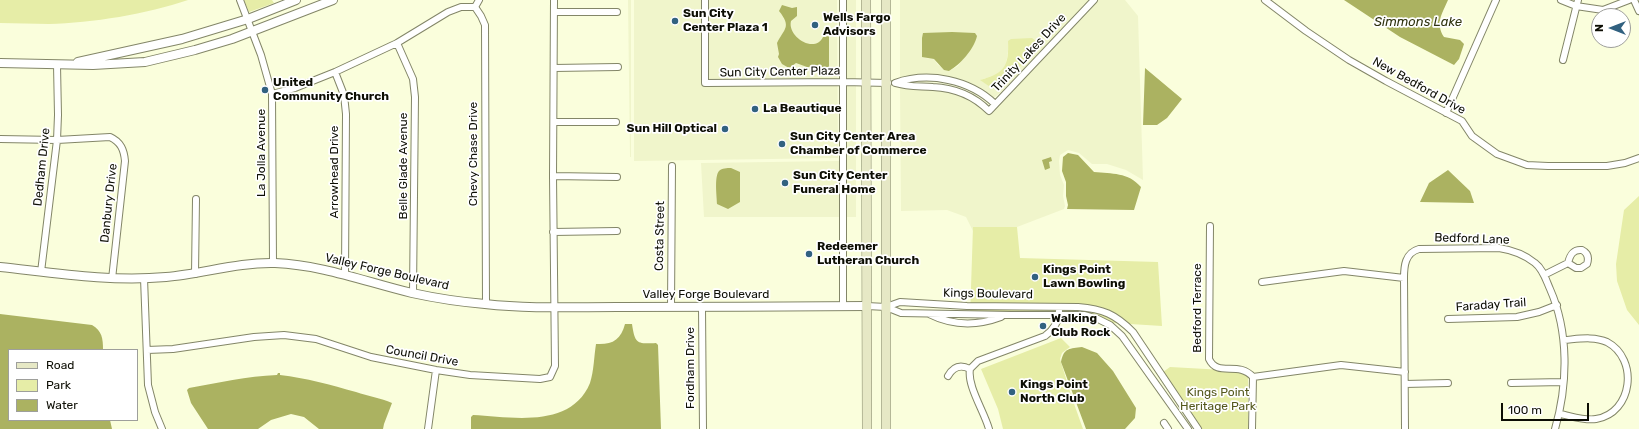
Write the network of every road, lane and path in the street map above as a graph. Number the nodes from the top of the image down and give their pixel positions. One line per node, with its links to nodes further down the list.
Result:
1 (240, 0): 22 (street, La Jolla Avenue)
2 (296, 0): 22 (street)
3 (333, 0): 16 (street)
4 (479, 0): 18 (street)
5 (554, 0): 20 (street, Council Drive)
6 (704, 0): 35 (street, Sun City Center Plaza)
7 (843, 0): 35 (street)
8 (866, 0): 36 (main road)
9 (1094, 0): 40 (street, Trinity Lakes Drive)
10 (1265, 0): 41 (street, New Bedford Drive)
11 (1496, 0): 41 (street)
12 (1561, 0): 17 (street)
13 (1630, 0): 17 (street)
14 (1634, 0): 19 (street)
15 (886, 2): 37 (main road)
16 (320, 3): 23 (street)
17 (1577, 3): 29 (street)
18 (475, 7): 25 (street); 66 (street, Chevy Chase Drive)
19 (1639, 11)
20 (554, 12): 21 (street); 33 (street, Council Drive)
21 (617, 12)
22 (248, 19): 23 (street, La Jolla Avenue); 24 (street)
23 (253, 32): 27 (street); 39 (street, La Jolla Avenue)
24 (182, 40): 26 (street); 27 (street)
25 (397, 43): 34 (street); 65 (street, Belle Glade Avenue)
26 (155, 46): 28 (street); 31 (street)
27 (185, 53): 28 (street)
28 (158, 60): 31 (street)
29 (1563, 60)
30 (0, 63): 31 (street)
31 (60, 65): 45 (street, Dedham Drive)
32 (618, 67): 33 (street)
33 (554, 68): 42 (street, Council Drive)
34 (335, 72): 39 (street); 59 (street, Arrowhead Drive)
35 (843, 82): 36 (street, Sun City Center Plaza); 69 (street)
36 (867, 83): 37 (street, Trinity Lakes Drive); 70 (main road)
37 (884, 83): 38 (street, Trinity Lakes Drive); 73 (main road)
38 (895, 84): 40 (street, Trinity Lakes Drive); 40 (street, Trinity Lakes Drive)
39 (272, 94): 54 (street, La Jolla Avenue)
40 (995, 104)
41 (1446, 113): 46 (street, New Bedford Drive)
42 (554, 122): 43 (street); 48 (street, Council Drive)
43 (616, 122)
44 (0, 139): 45 (street)
45 (57, 140): 57 (street, Dedham Drive); 63 (street, Danbury Drive)
46 (1639, 158)
47 (672, 166): 71 (street, Costa Street)
48 (553, 176): 49 (street); 53 (street, Council Drive)
49 (617, 176)
50 (196, 199): 58 (street)
51 (1210, 226): 85 (street, Bedford Terrace)
52 (616, 231): 53 (street)
53 (553, 232): 68 (street, Council Drive)
54 (273, 263): 58 (street, Valley Forge Boulevard); 59 (street, Valley Forge Boulevard)
55 (1568, 263): 60 (street)
56 (0, 267): 57 (street, Valley Forge Boulevard)
57 (41, 272): 63 (street, Valley Forge Boulevard)
58 (196, 274): 61 (street, Valley Forge Boulevard)
59 (345, 274): 65 (street, Valley Forge Boulevard)
60 (1544, 275): 62 (street, Bedford Lane); 67 (street, Bedford Lane)
61 (144, 278): 63 (street, Valley Forge Boulevard); 80 (street)
62 (1404, 278): 64 (street); 83 (street, Bedford Lane)
63 (112, 279)
64 (1262, 282)
65 (413, 293): 66 (street, Valley Forge Boulevard)
66 (486, 304): 68 (street, Valley Forge Boulevard)
67 (1557, 305): 78 (street, Faraday Trail); 79 (street, Bedford Lane)
68 (554, 306): 71 (street, Valley Forge Boulevard); 82 (street, Council Drive)
69 (843, 306): 70 (street, Valley Forge Boulevard); 72 (street, Valley Forge Boulevard)
70 (867, 306): 73 (street, Kings Boulevard); 95 (main road)
71 (671, 307): 72 (street, Valley Forge Boulevard)
72 (702, 307): 94 (street, Fordham Drive)
73 (886, 307): 74 (street, Kings Boulevard); 75 (street, Kings Boulevard); 96 (main road)
74 (1058, 307): 77 (street); 100 (street, Kings Boulevard)
75 (928, 313): 76 (street, Kings Boulevard); 76 (street, Kings Boulevard)
76 (1005, 315): 77 (street, Kings Boulevard)
77 (1058, 315): 81 (street); 99 (street, Kings Boulevard)
78 (1448, 319)
79 (1564, 340): 86 (street, Bedford Lane); 90 (street)
80 (147, 350): 82 (street, Council Drive); 92 (street)
81 (970, 369): 84 (street); 97 (street)
82 (436, 370): 93 (street)
83 (1405, 372): 85 (street); 89 (street, Bedford Lane)
84 (948, 376)
85 (1253, 377): 101 (street)
86 (1563, 382): 88 (street); 90 (street, Bedford Lane)
87 (1448, 383): 89 (street)
88 (1511, 383)
89 (1405, 384): 102 (street, Bedford Lane)
90 (1560, 414): 103 (street, Bedford Lane)
91 (1164, 423): 98 (street)
92 (162, 429)
93 (428, 429)
94 (703, 429)
95 (867, 429)
96 (886, 429)
97 (989, 429)
98 (1168, 429)
99 (1188, 429)
100 (1198, 429)
101 (1252, 429)
102 (1405, 429)
103 (1555, 429)

